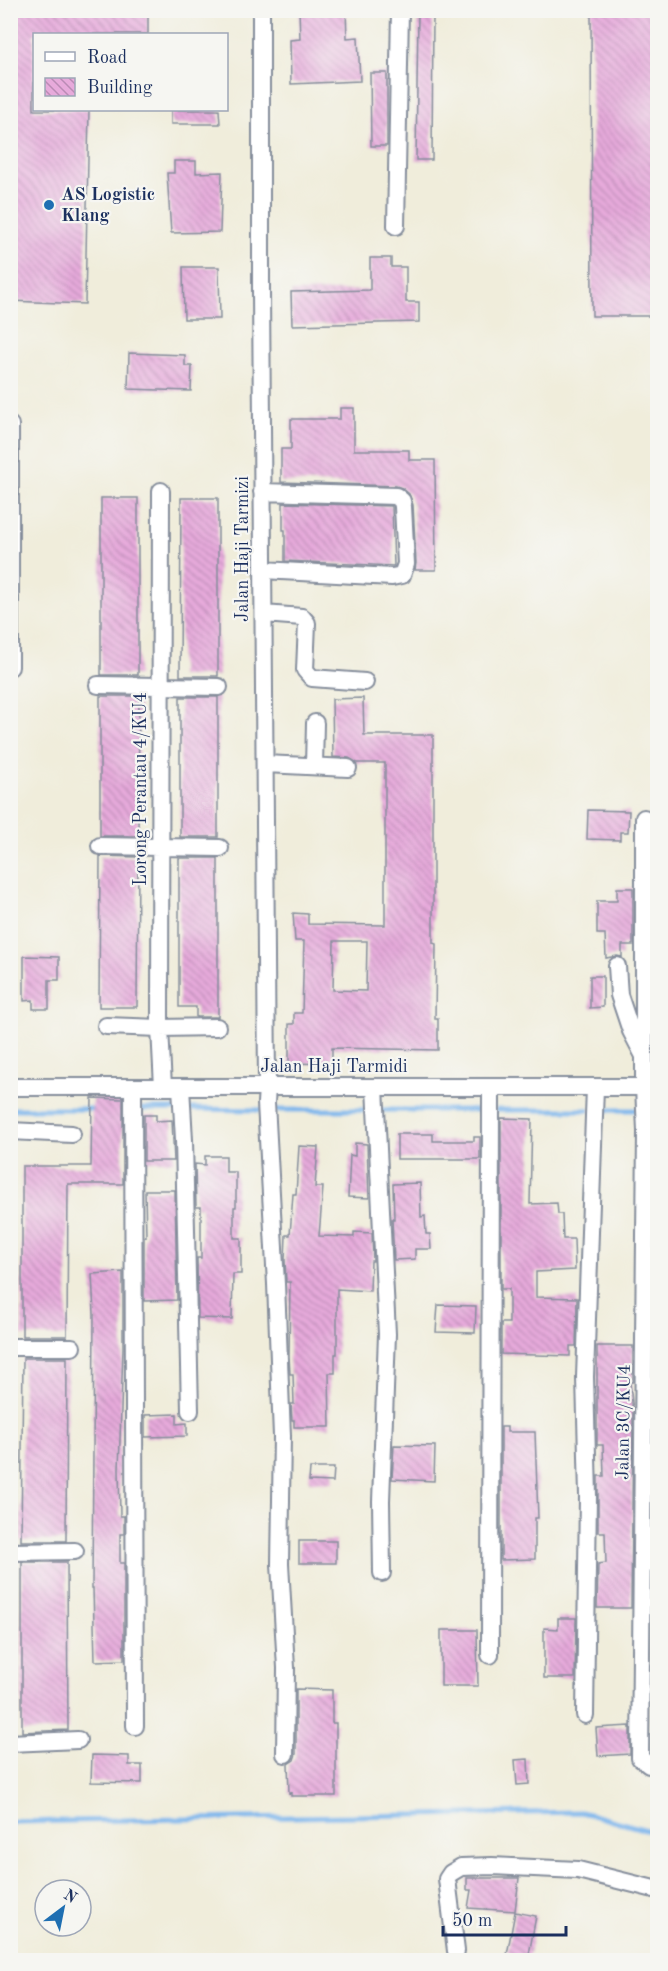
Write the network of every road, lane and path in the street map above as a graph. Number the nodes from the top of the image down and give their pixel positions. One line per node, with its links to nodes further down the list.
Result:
1 (261, 10): 6 (street, Jalan Haji Tarmizi)
2 (400, 10): 3 (street)
3 (396, 226)
4 (10, 425): 9 (street)
5 (162, 491): 12 (street, Lorong Perantau 4/KU4)
6 (262, 492): 7 (street, Jalan Haji Tarmizi); 7 (street)
7 (263, 570): 8 (street, Jalan Haji Tarmizi)
8 (264, 614): 10 (street); 15 (street, Jalan Haji Tarmizi)
9 (10, 667)
10 (365, 682)
11 (98, 685): 12 (street)
12 (161, 685): 13 (street); 20 (street, Lorong Perantau 4/KU4)
13 (219, 687)
14 (315, 723): 16 (street)
15 (265, 764): 16 (street); 31 (street, Jalan Haji Tarmizi)
16 (314, 766): 17 (street)
17 (348, 768)
18 (644, 818): 26 (street, Jalan 3C/KU4)
19 (100, 846): 20 (street)
20 (161, 846): 21 (street); 24 (street, Lorong Perantau 4/KU4)
21 (220, 848)
22 (616, 966): 26 (street)
23 (106, 1026): 24 (street)
24 (160, 1028): 25 (street); 29 (street, Lorong Perantau 4/KU4)
25 (217, 1028)
26 (645, 1059): 34 (street, Jalan 3C/KU4)
27 (10, 1087): 28 (street, Jalan Haji Tarmidi)
28 (133, 1087): 29 (street, Jalan Haji Tarmidi); 49 (street)
29 (163, 1087): 30 (street, Jalan Haji Tarmidi)
30 (181, 1087): 31 (street, Jalan Haji Tarmidi); 42 (street)
31 (267, 1087): 35 (street, Jalan Haji Tarmidi); 52 (street, Jalan Haji Tarmizi)
32 (491, 1087): 33 (street, Jalan Haji Tarmidi); 35 (street, Jalan Haji Tarmidi); 47 (street)
33 (595, 1087): 34 (street, Jalan Haji Tarmidi); 48 (street)
34 (651, 1087): 37 (street, Jalan 3C/KU4)
35 (375, 1094): 46 (street)
36 (10, 1131): 38 (street)
37 (652, 1131): 41 (street, Jalan 3C/KU4)
38 (72, 1134)
39 (10, 1347): 40 (street)
40 (72, 1347)
41 (651, 1363): 45 (street, Jalan 3C/KU4)
42 (190, 1411)
43 (75, 1551): 44 (street)
44 (10, 1552)
45 (650, 1563): 53 (street, Jalan 3C/KU4)
46 (382, 1573)
47 (490, 1655)
48 (585, 1715)
49 (135, 1726)
50 (78, 1740): 51 (street)
51 (10, 1743)
52 (285, 1754)
53 (657, 1765)
54 (657, 1890): 55 (street)
55 (456, 1951)

